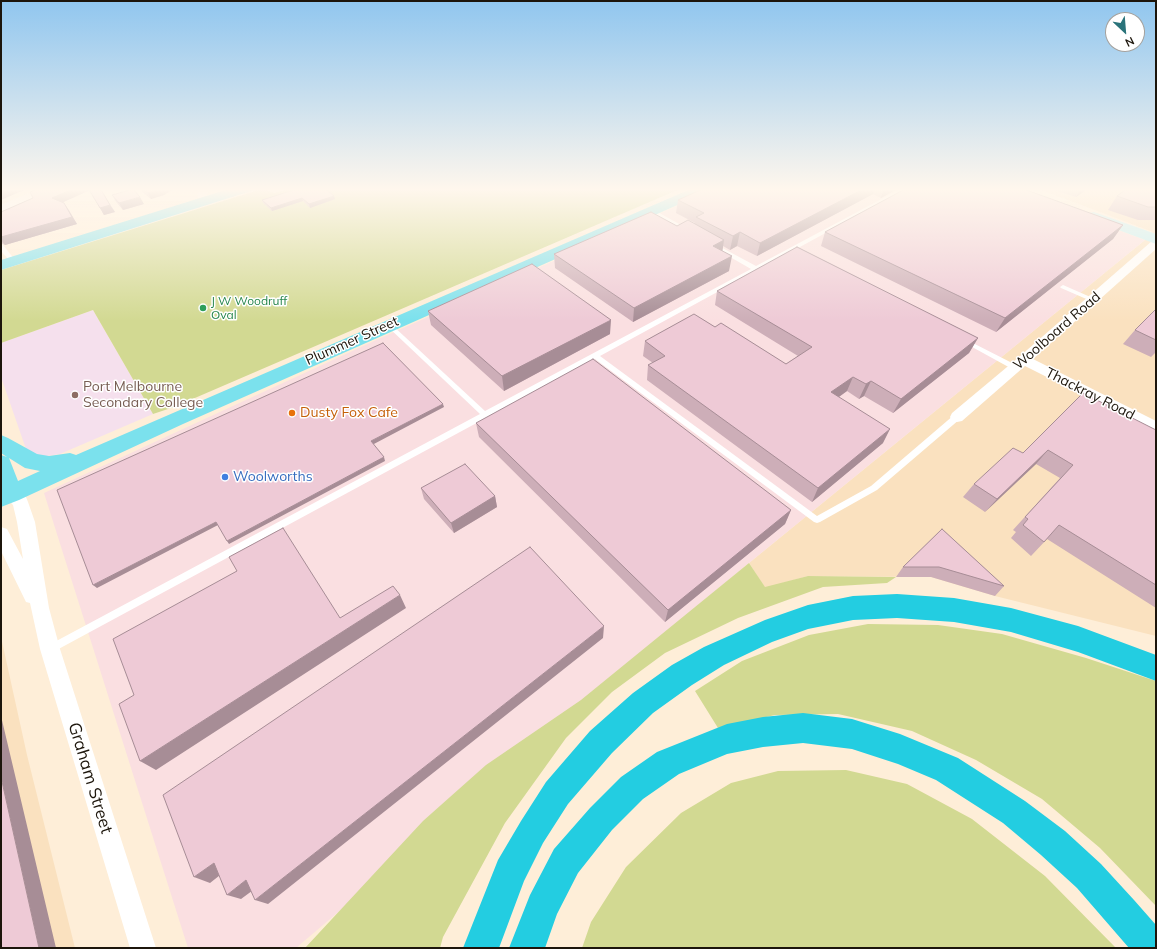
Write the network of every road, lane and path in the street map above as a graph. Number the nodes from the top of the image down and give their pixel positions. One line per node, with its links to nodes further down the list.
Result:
1 (82, 232): 8 (main road)
2 (603, 232): 12 (main road, Plummer Street)
3 (829, 232): 9 (lane)
4 (1138, 232): 5 (street)
5 (1156, 239)
6 (705, 240): 9 (lane)
7 (1156, 243): 11 (street, Woolboard Road)
8 (5, 256)
9 (756, 268): 14 (lane)
10 (1063, 287): 11 (lane)
11 (1093, 300): 15 (street, Woolboard Road)
12 (389, 325): 16 (lane); 20 (main road, Plummer Street)
13 (957, 337): 15 (lane)
14 (595, 355): 16 (lane); 17 (lane)
15 (1020, 364): 17 (street, Woolboard Road); 18 (street, Thackray Road)
16 (485, 415): 25 (lane)
17 (957, 417)
18 (1156, 427)
19 (1, 442): 20 (main road)
20 (88, 459): 22 (main road, Plummer Street)
21 (1, 463): 22 (main road, Graham Street)
22 (6, 496): 24 (street, Graham Street)
23 (1, 534): 24 (street, Graham Street)
24 (40, 608): 25 (street, Graham Street)
25 (50, 650): 27 (street, Graham Street)
26 (1156, 668): 28 (highway)
27 (143, 948)
28 (481, 948)
29 (527, 948): 30 (highway)
30 (1152, 948)

